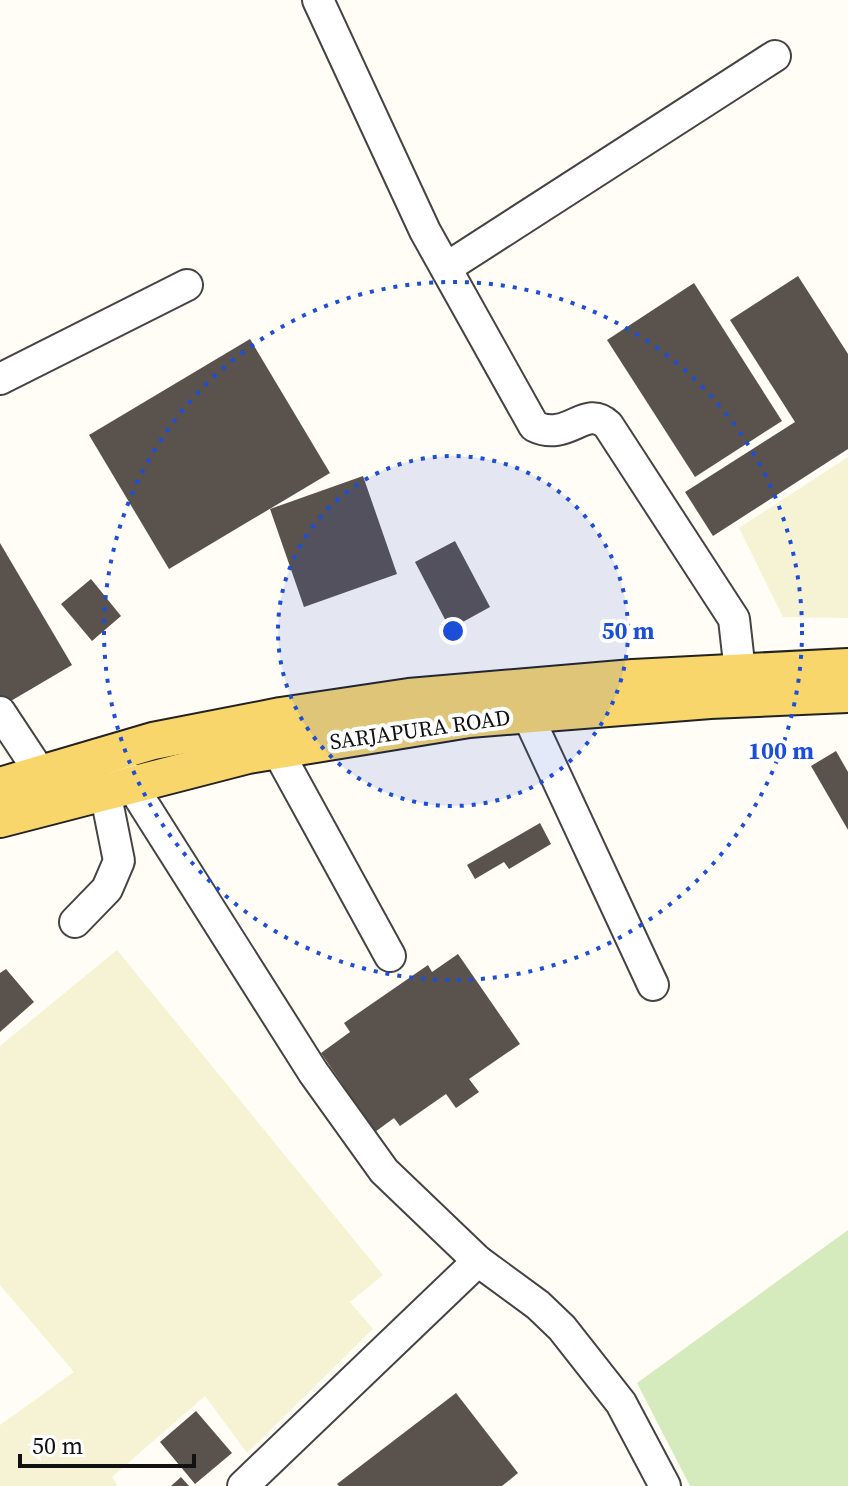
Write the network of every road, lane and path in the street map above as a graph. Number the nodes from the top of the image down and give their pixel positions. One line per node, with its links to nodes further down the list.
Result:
1 (318, 0): 3 (street)
2 (775, 56): 3 (street)
3 (446, 268): 7 (street)
4 (187, 285): 5 (street)
5 (0, 379)
6 (848, 667): 7 (main road, SARJAPURA ROAD)
7 (740, 672): 12 (main road, SARJAPURA ROAD)
8 (848, 694): 10 (main road, SARJAPURA ROAD)
9 (0, 712): 13 (street)
10 (527, 714): 11 (main road, SARJAPURA ROAD); 19 (street)
11 (277, 750): 15 (main road, SARJAPURA ROAD); 18 (street)
12 (112, 753): 13 (main road, SARJAPURA ROAD); 15 (street)
13 (41, 774): 14 (main road, SARJAPURA ROAD)
14 (0, 786)
15 (117, 788): 16 (main road, SARJAPURA ROAD); 17 (street); 20 (street)
16 (0, 819)
17 (75, 922)
18 (390, 956)
19 (653, 985)
20 (478, 1261): 21 (street); 22 (street)
21 (243, 1486)
22 (665, 1486)

